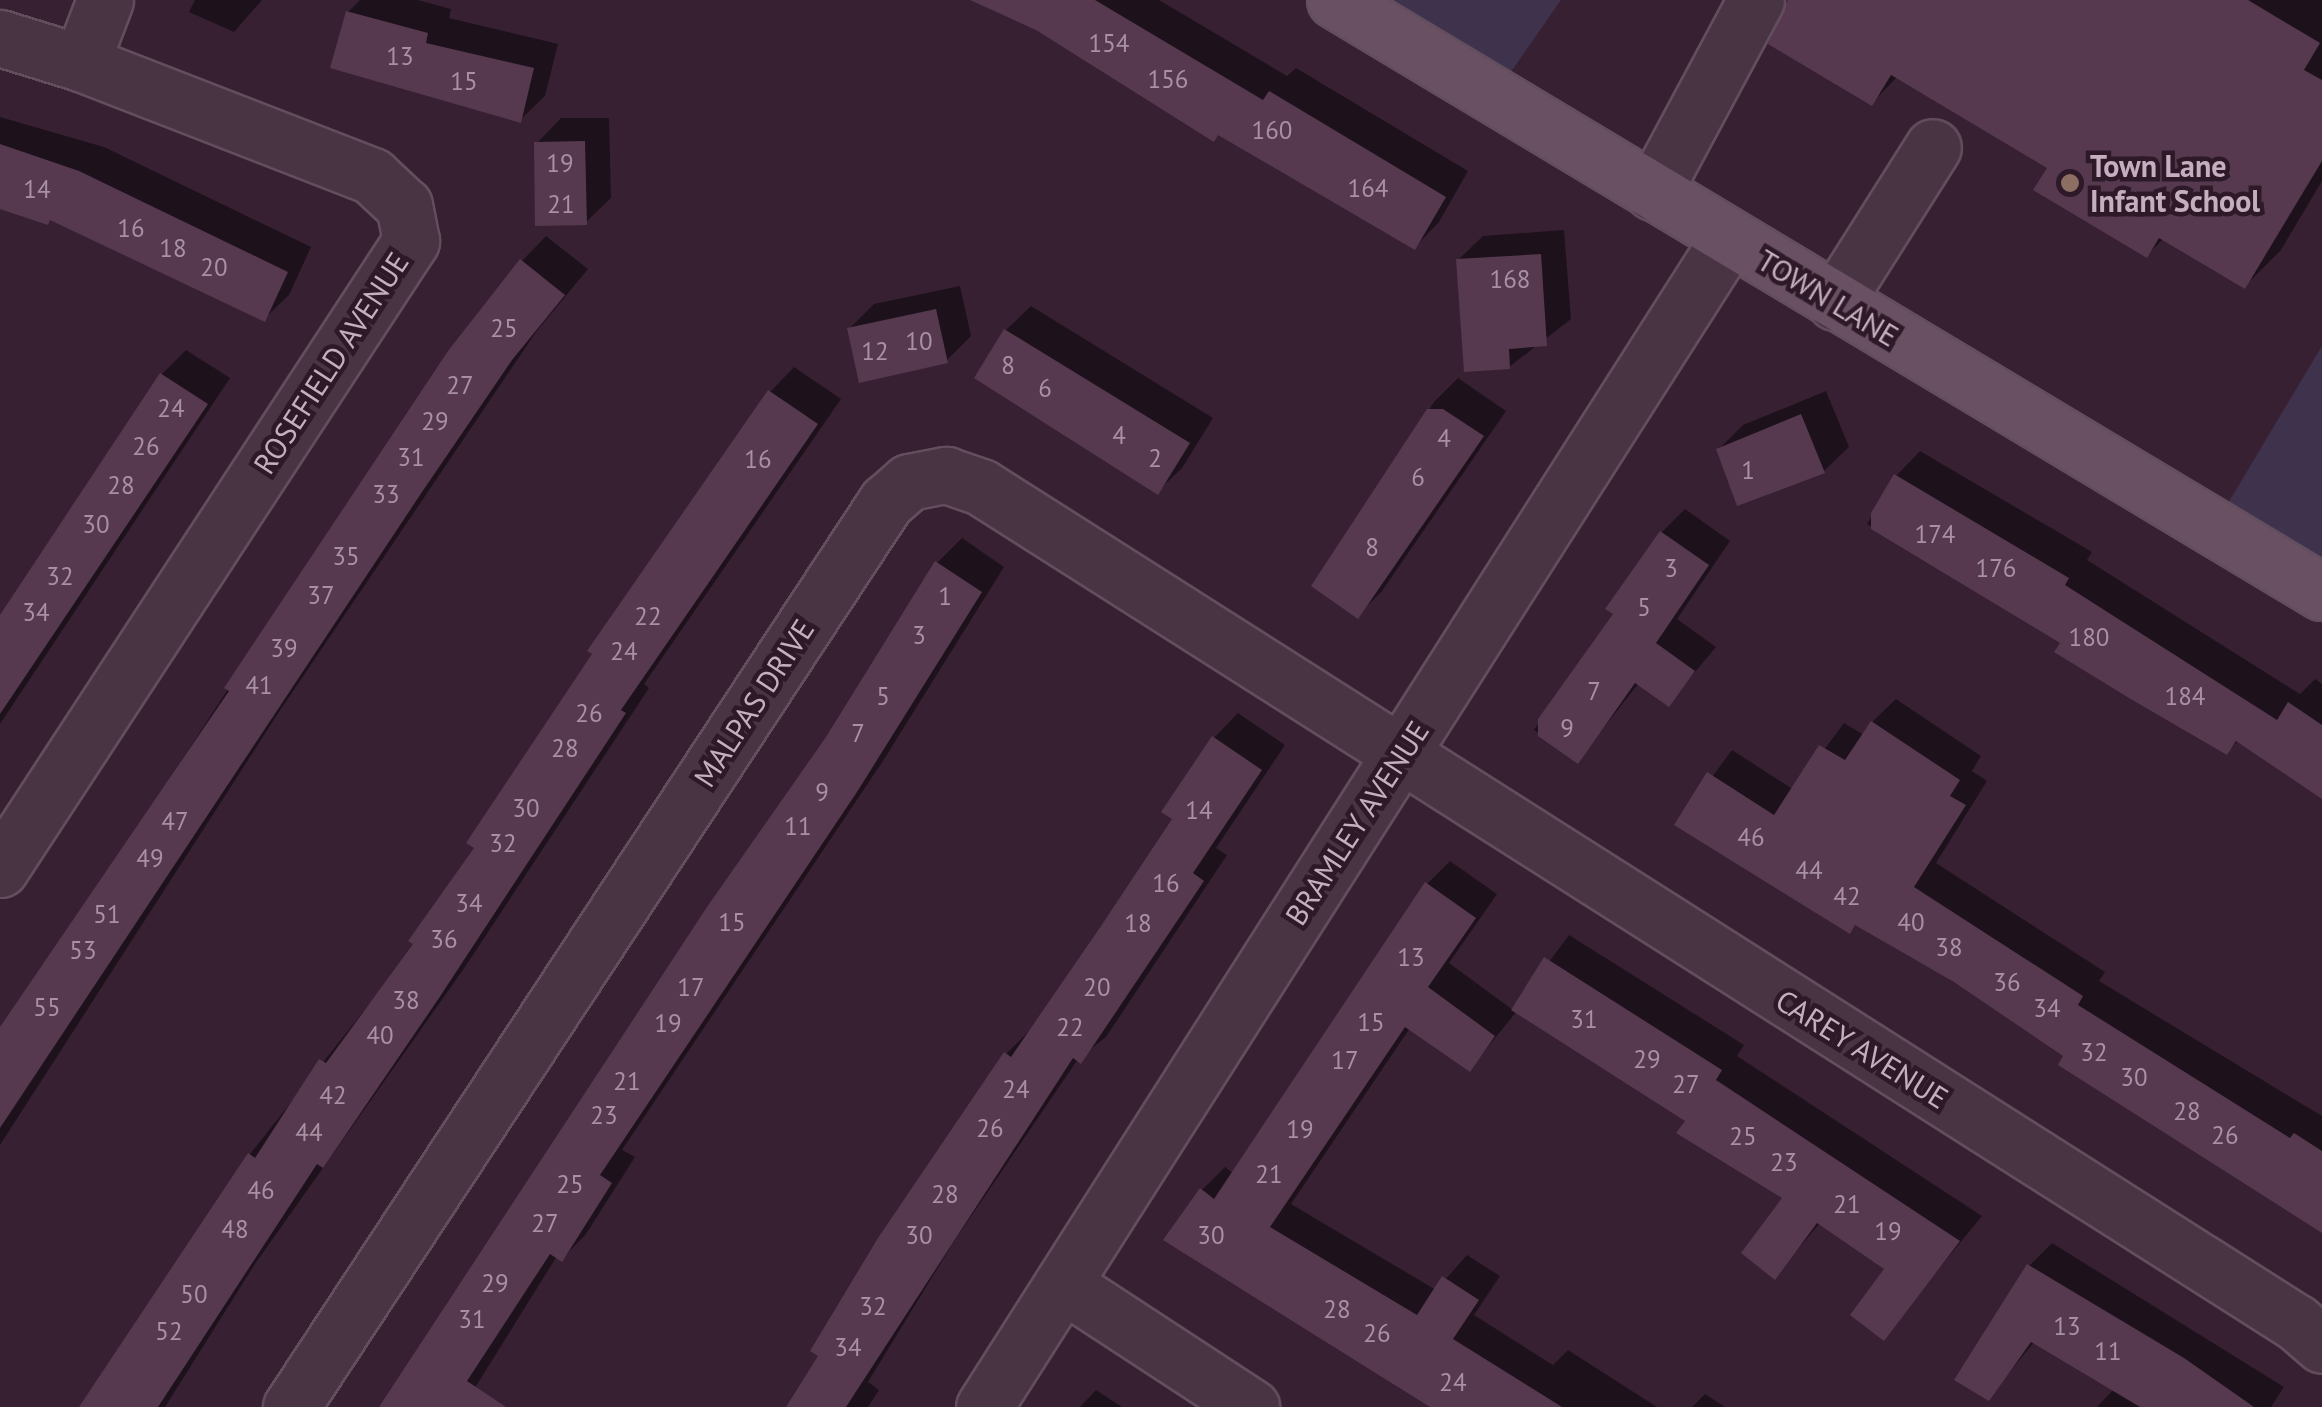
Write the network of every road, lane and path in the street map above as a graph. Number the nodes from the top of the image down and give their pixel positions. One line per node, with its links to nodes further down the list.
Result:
1 (105, 0): 5 (street)
2 (1335, 0): 7 (main road, TOWN LANE)
3 (1756, 0): 7 (street)
4 (0, 38): 5 (street, ROSEFIELD AVENUE)
5 (81, 63): 12 (street, ROSEFIELD AVENUE)
6 (1933, 147): 9 (street)
7 (1654, 192): 8 (main road, TOWN LANE)
8 (1730, 238): 9 (main road, TOWN LANE); 11 (street, BRAMLEY AVENUE)
9 (1835, 302): 10 (main road, TOWN LANE)
10 (2322, 592)
11 (1399, 757): 13 (street, BRAMLEY AVENUE); 14 (street, CAREY AVENUE); 15 (street, MALPAS DRIVE)
12 (0, 869)
13 (1063, 1284): 16 (street, BRAMLEY AVENUE); 17 (street)
14 (2322, 1345)
15 (291, 1407)
16 (984, 1407)
17 (1251, 1407)

